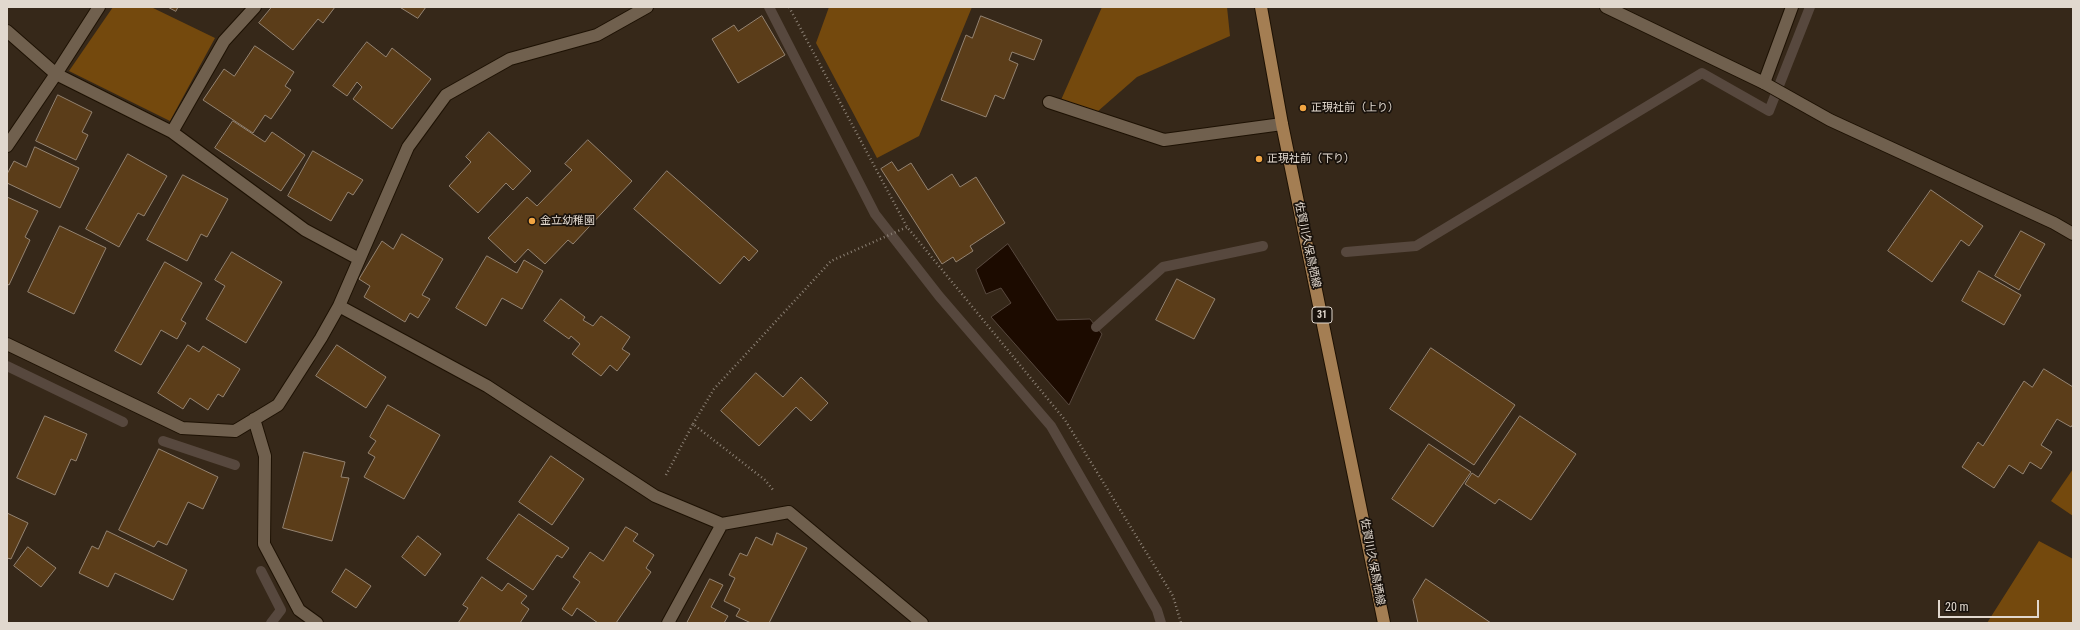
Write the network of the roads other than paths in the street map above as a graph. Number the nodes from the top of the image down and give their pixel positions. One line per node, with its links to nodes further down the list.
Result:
1 (99, 7): 8 (street)
2 (255, 7): 12 (street)
3 (647, 7): 15 (street)
4 (1261, 7): 11 (main road, 佐賀川久保鳥栖線 / 31)
5 (1606, 7): 9 (street)
6 (1792, 7): 9 (street)
7 (7, 31): 8 (street)
8 (56, 74): 12 (street); 13 (street)
9 (1764, 83): 14 (street)
10 (1049, 102): 11 (street)
11 (1282, 124): 23 (main road, 佐賀川久保鳥栖線 / 31)
12 (172, 132): 15 (street)
13 (7, 146)
14 (2073, 234)
15 (359, 259): 16 (street)
16 (339, 306): 18 (street); 19 (street)
17 (7, 344): 18 (street)
18 (254, 419): 20 (street)
19 (722, 524): 21 (street); 22 (street)
20 (317, 623)
21 (668, 623)
22 (922, 623)
23 (1384, 623)

